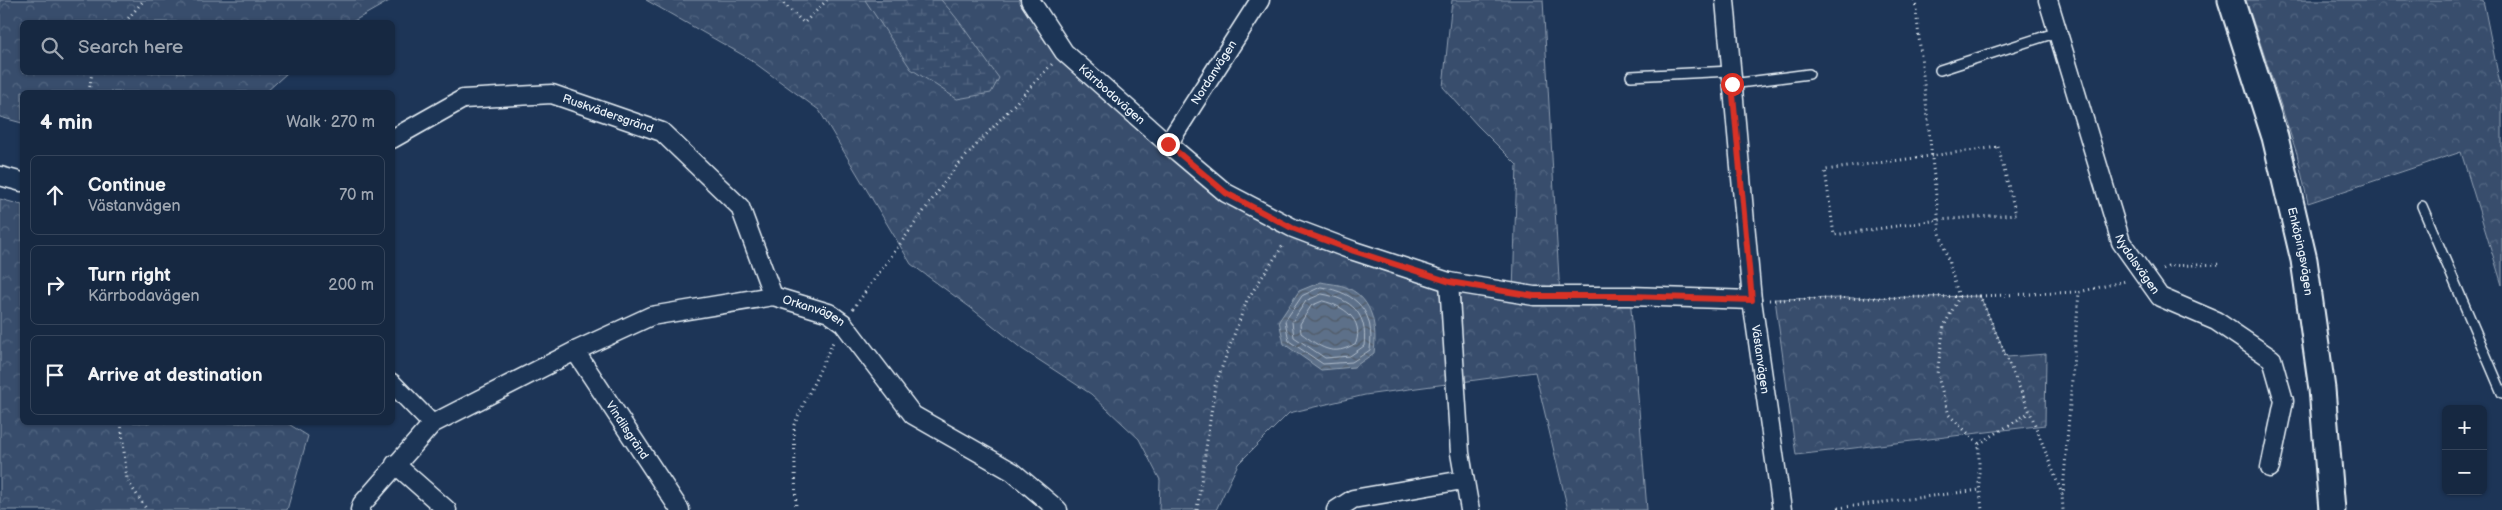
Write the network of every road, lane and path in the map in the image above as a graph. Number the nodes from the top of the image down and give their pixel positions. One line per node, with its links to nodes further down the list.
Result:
1 (144, 0): 10 (path)
2 (780, 0): 3 (path)
3 (828, 0)
4 (1030, 0): 12 (street, Kärrbodavägen)
5 (1260, 0): 20 (street, Nordanvägen)
6 (1724, 0): 17 (street, Västanvägen)
7 (1915, 0): 21 (path)
8 (2048, 0): 11 (street, Nydalsvägen)
9 (2231, 0): 61 (street, Enköpingsvägen)
10 (127, 20)
11 (2058, 32): 13 (lane); 28 (street, Nydalsvägen)
12 (1064, 52): 20 (street, Kärrbodavägen); 35 (path)
13 (1940, 70)
14 (1809, 74): 17 (lane)
15 (92, 75): 18 (path)
16 (1631, 76): 17 (lane)
17 (1732, 77): 34 (street, Västanvägen)
18 (89, 90)
19 (395, 136): 31 (street, Ruskvädersgränd)
20 (1168, 144): 26 (street, Kärrbodavägen)
21 (1932, 155): 25 (path); 25 (path); 25 (path)
22 (0, 176): 23 (street)
23 (20, 181)
24 (2422, 206): 38 (lane)
25 (1939, 220): 33 (path)
26 (1292, 228): 29 (street, Kärrbodavägen); 55 (path)
27 (2222, 264): 28 (path)
28 (2147, 277): 30 (path); 44 (street, Nydalsvägen)
29 (1450, 282): 34 (street, Kärrbodavägen); 45 (street)
30 (2079, 292): 32 (path); 47 (path)
31 (773, 296): 35 (street, Orkanvägen); 36 (street, Orkanvägen)
32 (1980, 296): 33 (path); 39 (path)
33 (1959, 297): 34 (path); 42 (path)
34 (1752, 300): 58 (street, Västanvägen)
35 (843, 323): 53 (path); 54 (street, Orkanvägen)
36 (575, 350): 40 (street, Orkanvägen); 52 (street, Vindilsgränd)
37 (395, 386): 40 (street)
38 (2502, 393)
39 (2030, 412): 42 (path); 47 (path)
40 (432, 424): 43 (street, Orkanvägen)
41 (121, 425): 49 (path)
42 (1979, 444): 46 (path)
43 (395, 464): 50 (street, Orkanvägen); 51 (street)
44 (2270, 468)
45 (1463, 480): 56 (street); 57 (street)
46 (1979, 490): 48 (path); 59 (path)
47 (2062, 494): 60 (path)
48 (1838, 508)
49 (147, 510)
50 (360, 510)
51 (447, 510)
52 (680, 510)
53 (796, 510)
54 (1058, 510)
55 (1197, 510)
56 (1336, 510)
57 (1470, 510)
58 (1782, 510)
59 (1982, 510)
60 (2063, 510)
61 (2332, 510)

